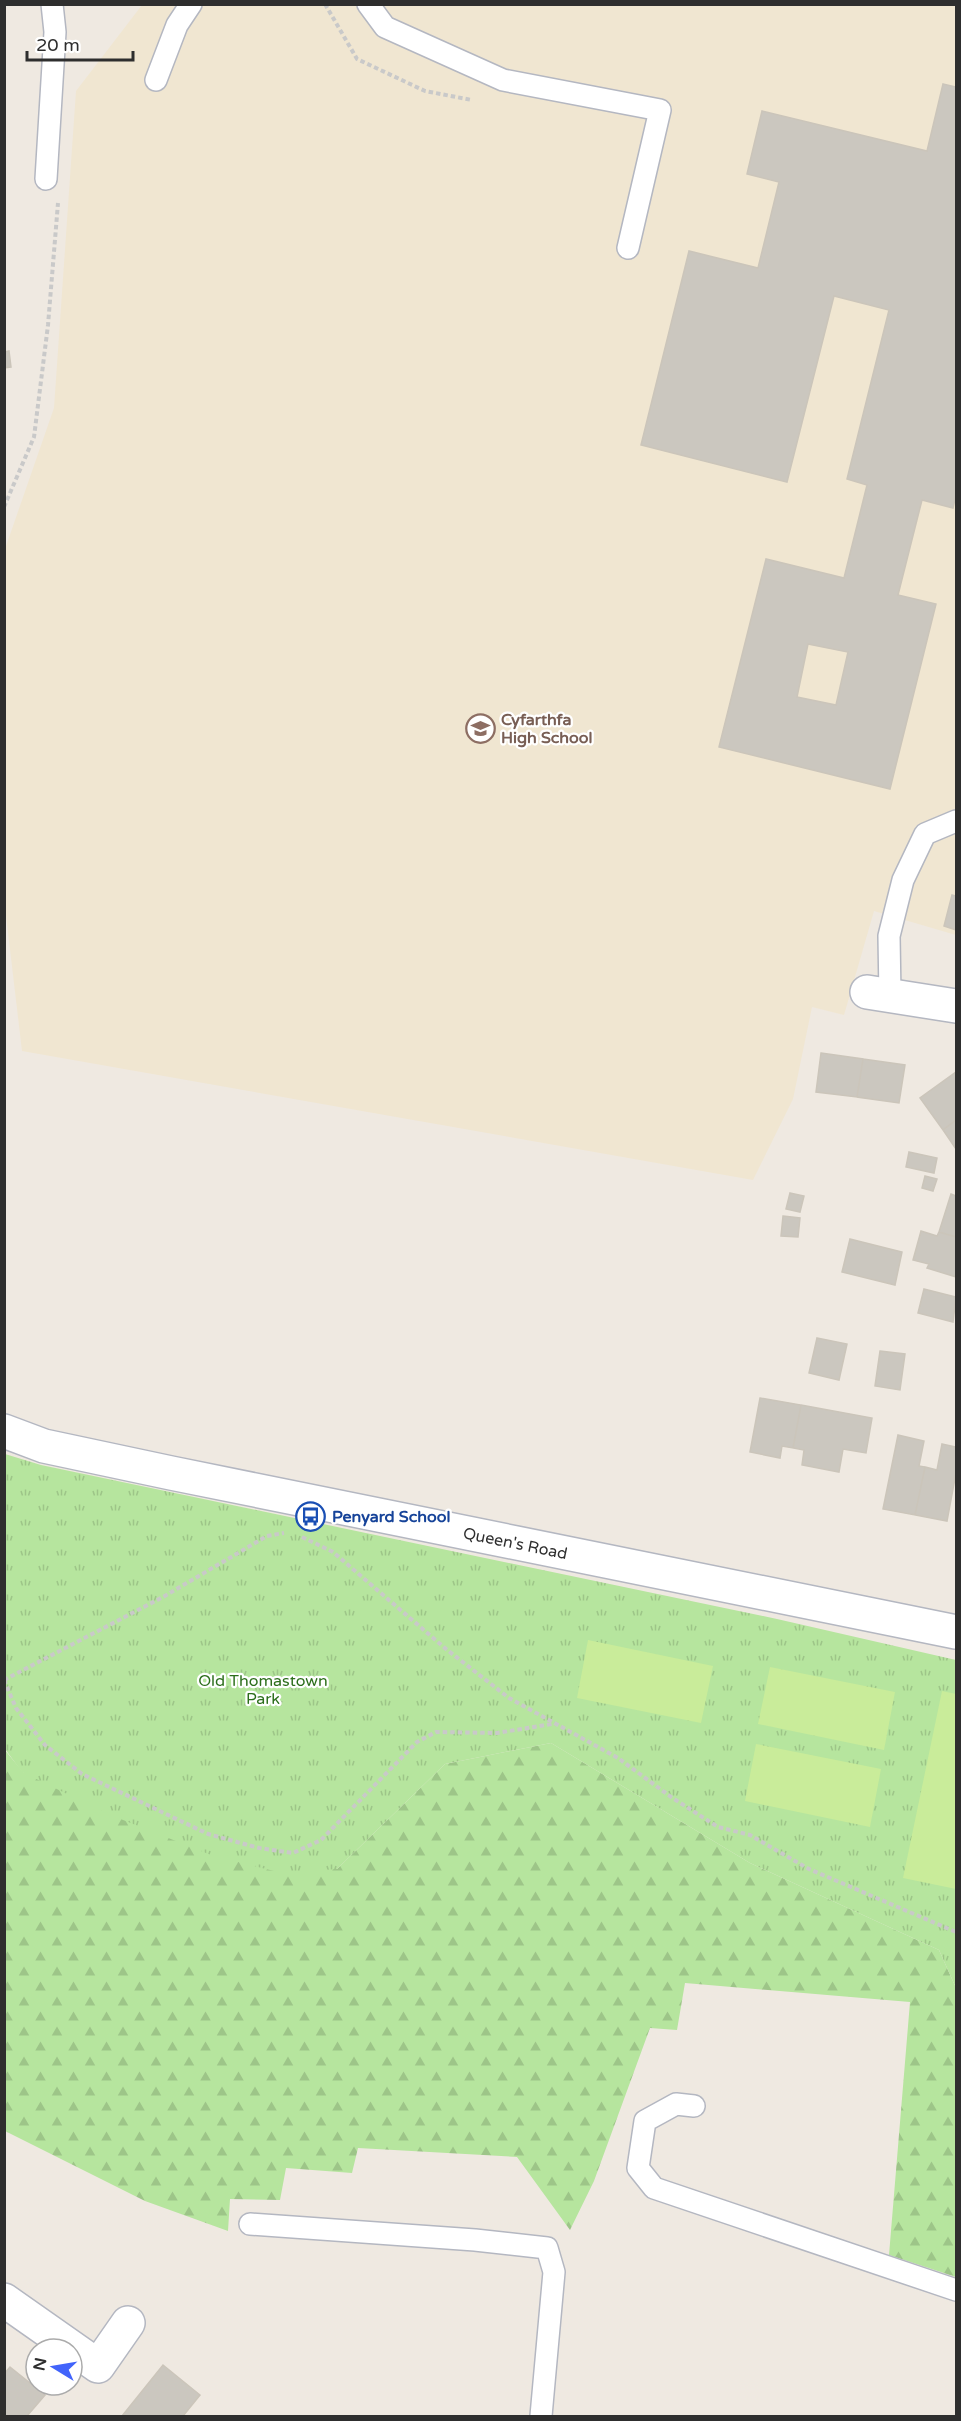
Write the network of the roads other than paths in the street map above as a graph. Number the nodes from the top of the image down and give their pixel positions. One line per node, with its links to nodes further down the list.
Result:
1 (52, 4): 5 (lane)
2 (191, 4): 4 (lane)
3 (368, 4): 6 (lane)
4 (156, 80)
5 (46, 179)
6 (628, 248)
7 (957, 821): 8 (lane)
8 (879, 994): 9 (street)
9 (957, 1006)
10 (4, 1431): 11 (street, Queen's Road)
11 (957, 1632)
12 (694, 2106): 14 (lane)
13 (250, 2224): 17 (lane)
14 (957, 2290)
15 (4, 2300): 16 (street)
16 (128, 2323)
17 (541, 2416)

